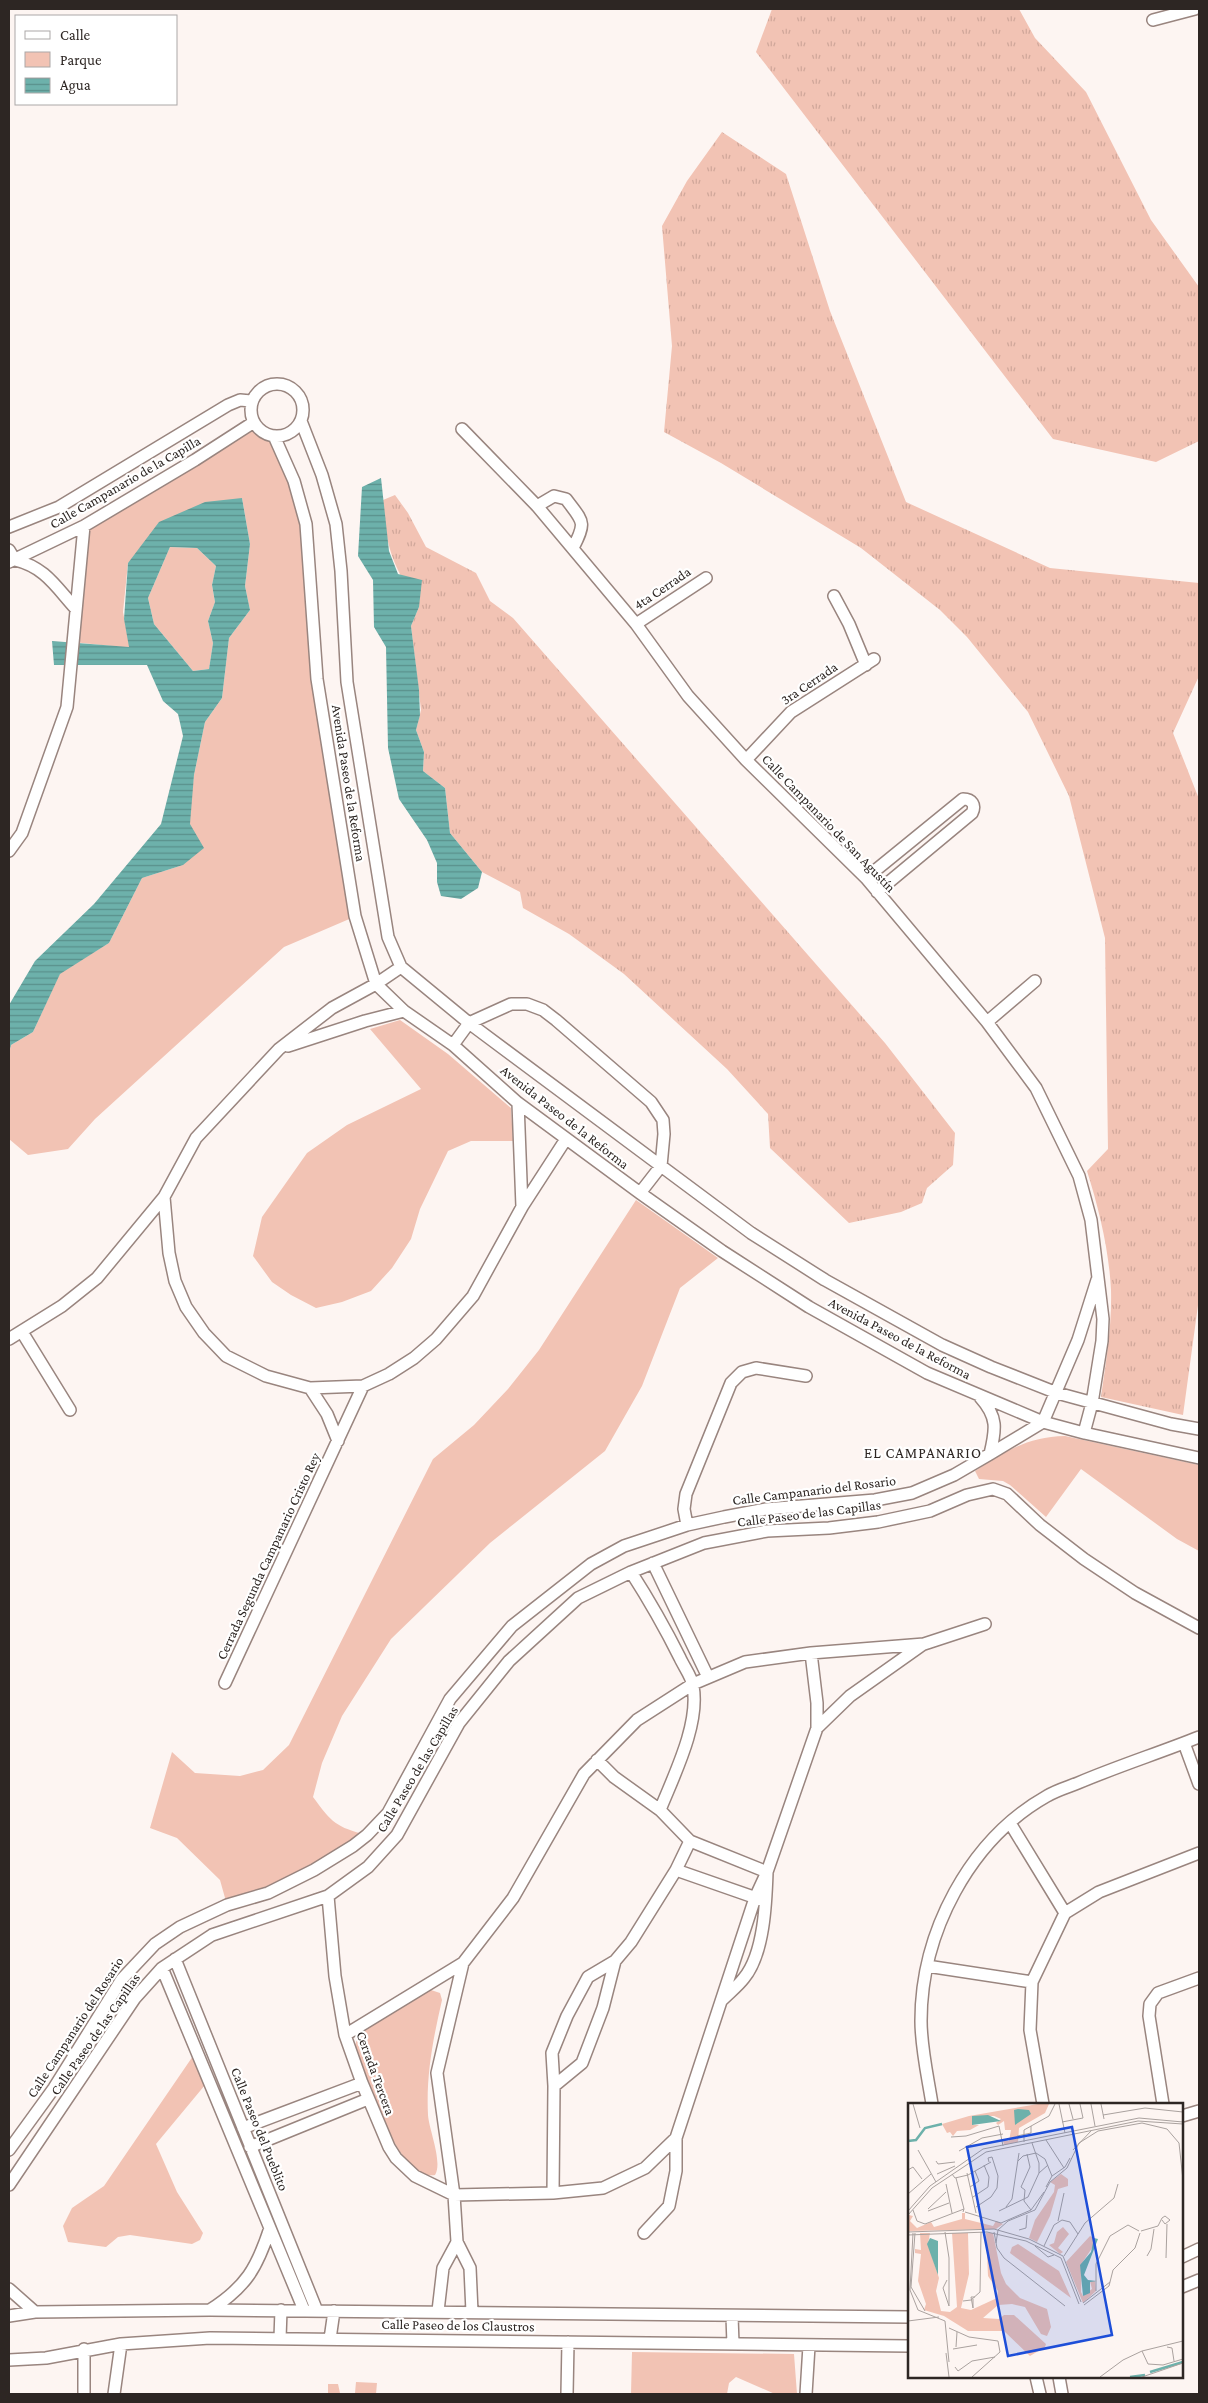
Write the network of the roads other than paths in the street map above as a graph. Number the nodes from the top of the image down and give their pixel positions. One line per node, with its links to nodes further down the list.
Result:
1 (1195, 9): 2 (street)
2 (1153, 20)
3 (251, 401): 4 (street); 5 (street); 10 (street, Calle Campanario de la Capilla)
4 (301, 421): 7 (street); 21 (street, Avenida Paseo de la Reforma)
5 (254, 422): 7 (street); 9 (street, Calle Campanario de la Capilla)
6 (462, 429): 8 (street, Calle Campanario de San Agustín)
7 (274, 436): 23 (street, Avenida Paseo de la Reforma)
8 (537, 506): 11 (street, Calle Campanario de San Agustín); 11 (street)
9 (84, 526): 12 (street, Calle Campanario de la Capilla); 15 (street)
10 (9, 527)
11 (572, 548): 16 (street, Calle Campanario de San Agustín)
12 (11, 557): 15 (street)
13 (706, 578): 16 (street, 4ta Cerrada)
14 (834, 596): 17 (street, 3ra Cerrada)
15 (76, 609): 18 (street)
16 (636, 624): 17 (street, Calle Campanario de San Agustín)
17 (746, 760): 19 (street, Calle Campanario de San Agustín)
18 (9, 851)
19 (866, 878): 20 (street, Calle Campanario de San Agustín); 20 (street)
20 (877, 892): 25 (street, Calle Campanario de San Agustín)
21 (401, 967): 23 (street); 26 (street, Avenida Paseo de la Reforma)
22 (1035, 981): 25 (street)
23 (376, 984): 24 (street, Avenida Paseo de la Reforma); 28 (street)
24 (404, 1011): 27 (street, Avenida Paseo de la Reforma); 28 (street)
25 (987, 1022): 35 (street, Calle Campanario de San Agustín)
26 (469, 1023): 27 (street); 31 (street, Avenida Paseo de la Reforma); 31 (street)
27 (453, 1045): 29 (street, Avenida Paseo de la Reforma)
28 (279, 1049): 33 (street)
29 (518, 1103): 30 (street, Avenida Paseo de la Reforma); 34 (street)
30 (566, 1139): 32 (street, Avenida Paseo de la Reforma); 34 (street)
31 (661, 1166): 32 (street); 41 (street, Avenida Paseo de la Reforma)
32 (640, 1194): 42 (street, Avenida Paseo de la Reforma)
33 (164, 1198): 36 (street); 40 (street)
34 (522, 1207): 39 (street)
35 (1098, 1280): 41 (street, Calle Campanario de San Agustín); 43 (street, Calle Campanario de San Agustín)
36 (22, 1332): 37 (street); 44 (street)
37 (9, 1339)
38 (806, 1376): 51 (street)
39 (363, 1386): 40 (street); 48 (street, Cerrada Segunda Campanario Cristo Rey)
40 (310, 1388): 48 (street)
41 (1057, 1393): 43 (street, Avenida Paseo de la Reforma); 45 (street, Calle Campanario de San Agustín)
42 (979, 1396): 45 (street, Avenida Paseo de la Reforma); 49 (street)
43 (1092, 1403): 46 (street, Avenida Paseo de la Reforma); 47 (street, Calle Campanario de San Agustín)
44 (70, 1410)
45 (1044, 1422): 47 (street, Avenida Paseo de la Reforma); 49 (street, Calle Campanario del Rosario)
46 (1199, 1429)
47 (1084, 1433): 50 (street, Avenida Paseo de la Reforma)
48 (338, 1441): 59 (street, Cerrada Segunda Campanario Cristo Rey)
49 (990, 1454): 51 (street, Calle Campanario del Rosario)
50 (1199, 1458)
51 (687, 1524): 97 (street, Calle Campanario del Rosario)
52 (652, 1563): 53 (street, Calle Paseo de las Capillas); 55 (street, Calle Paseo de las Capillas); 58 (street)
53 (631, 1572): 60 (street); 72 (street, Calle Paseo de las Capillas)
54 (985, 1624): 56 (street)
55 (1199, 1628)
56 (924, 1644): 57 (street); 61 (street)
57 (811, 1653): 58 (street); 61 (street)
58 (708, 1677): 60 (street)
59 (225, 1683)
60 (693, 1684): 64 (street); 66 (street)
61 (817, 1728): 71 (street)
62 (1199, 1737): 63 (street)
63 (1184, 1743): 65 (street); 67 (street)
64 (597, 1760): 66 (street); 77 (street)
65 (1199, 1784)
66 (660, 1810): 68 (street)
67 (1010, 1823): 74 (street); 78 (street)
68 (690, 1841): 70 (street); 71 (street)
69 (1199, 1854): 74 (street)
70 (676, 1870): 73 (street); 76 (street)
71 (767, 1872): 73 (street)
72 (328, 1896): 75 (street, Calle Paseo de las Capillas); 83 (street, Cerrada Tercera)
73 (760, 1899): 82 (street); 82 (street)
74 (1066, 1913): 81 (street)
75 (174, 1959): 79 (street, Calle Paseo de las Capillas); 86 (street, Calle Paseo del Pueblito)
76 (615, 1961): 85 (street); 85 (street)
77 (463, 1963): 83 (street); 102 (street)
78 (927, 1966): 81 (street); 89 (street)
79 (162, 1968): 88 (street, Calle Paseo del Pueblito); 98 (street, Calle Paseo de las Capillas)
80 (1199, 1978): 91 (street)
81 (1032, 1982): 90 (street)
82 (720, 2002): 95 (street)
83 (345, 2035): 84 (street, Cerrada Tercera)
84 (362, 2083): 87 (street, Cerrada Tercera); 94 (street)
85 (554, 2086): 101 (street)
86 (232, 2098): 88 (street); 94 (street, Calle Paseo del Pueblito)
87 (368, 2099): 96 (street); 102 (street, Cerrada Tercera)
88 (219, 2103): 100 (street, Calle Paseo del Pueblito)
89 (932, 2103)
90 (1043, 2103)
91 (1164, 2103)
92 (1199, 2111): 93 (street)
93 (1183, 2116)
94 (243, 2128): 96 (street, Calle Paseo del Pueblito)
95 (676, 2138): 101 (street); 104 (street)
96 (250, 2147): 99 (street, Calle Paseo del Pueblito)
97 (9, 2150)
98 (9, 2185)
99 (267, 2188): 100 (street); 114 (street, Calle Paseo del Pueblito)
100 (255, 2192): 103 (street, Calle Paseo del Pueblito)
101 (553, 2193): 102 (street)
102 (454, 2195): 105 (street)
103 (270, 2228): 111 (street); 113 (street, Calle Paseo del Pueblito)
104 (644, 2233)
105 (458, 2242): 116 (street); 118 (street)
106 (1199, 2249): 107 (street)
107 (1183, 2257)
108 (1199, 2280): 109 (street)
109 (1183, 2287)
110 (9, 2290): 117 (street)
111 (210, 2310): 112 (street, Calle Paseo de los Claustros); 117 (street, Calle Paseo de los Claustros)
112 (281, 2310): 113 (street, Calle Paseo de los Claustros); 122 (street)
113 (304, 2310): 114 (street, Calle Paseo de los Claustros)
114 (317, 2310): 115 (street, Calle Paseo de los Claustros)
115 (334, 2311): 116 (street, Calle Paseo de los Claustros); 123 (street)
116 (438, 2311): 118 (street, Calle Paseo de los Claustros)
117 (35, 2312): 119 (street, Calle Paseo de los Claustros)
118 (472, 2312): 120 (street, Calle Paseo de los Claustros)
119 (9, 2316)
120 (732, 2316): 121 (street, Calle Paseo de los Claustros); 126 (street)
121 (908, 2317)
122 (280, 2338): 123 (street, Calle Paseo de los Claustros); 125 (street, Calle Paseo de los Claustros)
123 (330, 2338): 124 (street, Calle Paseo de los Claustros)
124 (568, 2342): 126 (street, Calle Paseo de los Claustros); 135 (street)
125 (121, 2344): 129 (street, Calle Paseo de los Claustros); 134 (street)
126 (733, 2344): 127 (street, Calle Paseo de los Claustros)
127 (809, 2346): 128 (street, Calle Paseo de los Claustros); 136 (street)
128 (908, 2346)
129 (84, 2349): 130 (street, Calle Paseo de los Claustros); 133 (street)
130 (9, 2360)
131 (1036, 2378): 137 (street)
132 (1059, 2378): 138 (street)
133 (84, 2394)
134 (114, 2394)
135 (567, 2394)
136 (806, 2394)
137 (1040, 2394)
138 (1062, 2394)

